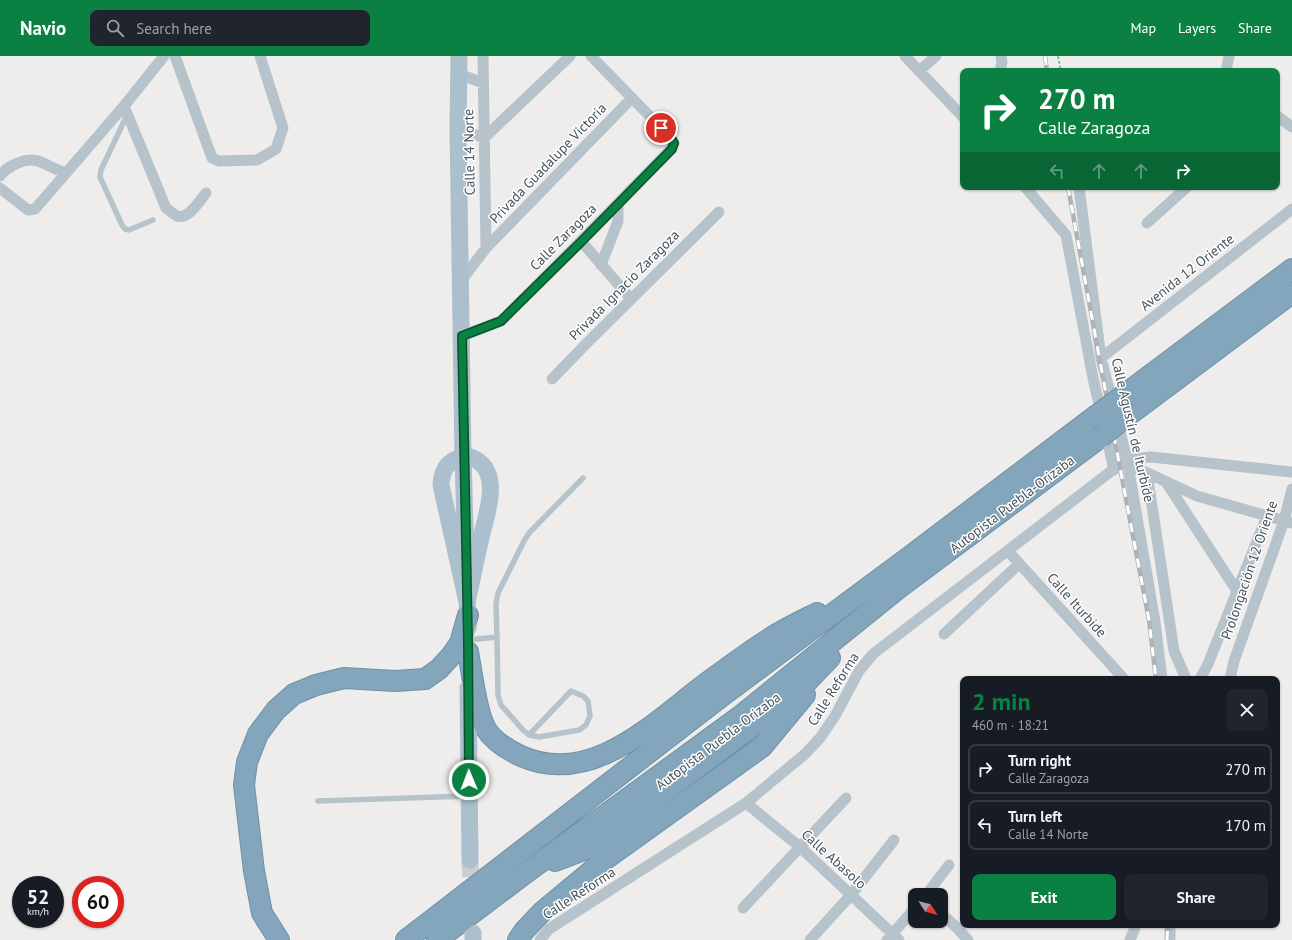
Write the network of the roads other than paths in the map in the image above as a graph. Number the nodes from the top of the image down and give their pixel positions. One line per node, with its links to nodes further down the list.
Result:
1 (164, 56): 18 (street)
2 (175, 56): 3 (street)
3 (260, 56)
4 (459, 56): 15 (main road)
5 (483, 56): 16 (street, Calle 14 Norte)
6 (570, 56): 23 (street)
7 (591, 56): 17 (street)
8 (905, 56): 14 (street)
9 (936, 56): 14 (street)
10 (1001, 56): 12 (street)
11 (1229, 56): 13 (street)
12 (1000, 68)
13 (1227, 68)
14 (919, 71): 19 (street)
15 (459, 74): 16 (street); 22 (main road)
16 (483, 82): 23 (street, Calle 14 Norte)
17 (632, 98): 31 (street, Calle Zaragoza); 37 (street, Privada Guadalupe Victoria)
18 (125, 110): 24 (street); 30 (street); 34 (lane)
19 (960, 110)
20 (1280, 118): 21 (street)
21 (1292, 127)
22 (458, 128): 23 (street); 40 (main road)
23 (484, 138): 37 (street, Calle 14 Norte)
24 (66, 173): 25 (street); 26 (street)
25 (0, 176)
26 (0, 188)
27 (1028, 190): 48 (street)
28 (1079, 190): 44 (street, Calle Agustín de Iturbide)
29 (1184, 190): 35 (street)
30 (206, 193)
31 (618, 204): 36 (street, Calle Zaragoza); 38 (street)
32 (1292, 209): 44 (street, Avenida 12 Oriente)
33 (719, 212): 42 (street, Privada Ignacio Zaragoza)
34 (153, 220)
35 (1147, 223)
36 (581, 242): 38 (street); 43 (street, Calle Zaragoza)
37 (486, 248): 40 (street, Privada Guadalupe Victoria)
38 (601, 265): 42 (street)
39 (1292, 269): 57 (highway, Autopista Puebla-Orizaba, bridge)
40 (461, 281): 43 (main road)
41 (1292, 293): 59 (highway, Autopista Puebla-Orizaba, bridge)
42 (631, 299): 45 (street, Privada Ignacio Zaragoza)
43 (462, 336): 46 (main road)
44 (1101, 358): 47 (street, Calle Agustín de Iturbide)
45 (552, 379)
46 (463, 457): 61 (main road); 61 (main road); 61 (main road)
47 (1127, 462): 48 (street, Calle Reforma); 49 (street); 50 (street); 66 (street, Calle Agustín de Iturbide)
48 (1114, 470): 56 (street, Calle Reforma)
49 (1292, 472)
50 (1147, 473): 52 (street); 67 (street)
51 (582, 478): 63 (lane)
52 (1166, 482): 54 (street); 60 (street)
53 (1292, 489): 55 (street, Prolongación 12 Oriente)
54 (1267, 516): 55 (street); 60 (street)
55 (1288, 522): 69 (street, Prolongación 12 Oriente)
56 (1008, 551): 58 (street, Calle Iturbide); 75 (street, Calle Reforma)
57 (909, 557): 64 (highway); 76 (highway, Autopista Puebla-Orizaba); 76 (highway, Autopista Puebla-Orizaba)
58 (1019, 564): 62 (street); 65 (street, Calle Iturbide)
59 (899, 588): 70 (highway, Autopista Puebla-Orizaba); 79 (highway, Autopista Puebla-Orizaba); 82 (highway, Autopista Puebla-Orizaba)
60 (1237, 591): 68 (street)
61 (468, 608): 64 (main road); 91 (highway)
62 (944, 634)
63 (497, 637): 64 (lane); 71 (lane)
64 (468, 646): 72 (main road)
65 (1121, 676)
66 (1162, 676)
67 (1185, 676)
68 (1202, 676)
69 (1231, 676)
70 (810, 688): 79 (highway, Autopista Puebla-Orizaba); 94 (highway)
71 (529, 735): 71 (lane)
72 (469, 796): 74 (lane); 80 (main road)
73 (846, 798): 78 (street)
74 (318, 801)
75 (746, 803): 78 (street, Calle Abasolo); 95 (street, Calle Reforma)
76 (552, 827): 92 (highway, Autopista Puebla-Orizaba)
77 (894, 840): 84 (street)
78 (800, 847): 84 (street, Calle Abasolo); 85 (street)
79 (589, 848): 82 (highway, Autopista Puebla-Orizaba)
80 (470, 860)
81 (949, 865): 83 (street)
82 (523, 874): 93 (highway, Autopista Puebla-Orizaba)
83 (931, 888)
84 (851, 895): 90 (street, Calle Abasolo); 96 (street)
85 (743, 908)
86 (908, 918): 90 (street)
87 (948, 919): 97 (street)
88 (1133, 928): 98 (street)
89 (1170, 928): 99 (street)
90 (893, 938)
91 (279, 940)
92 (406, 940)
93 (438, 940)
94 (518, 940)
95 (540, 940)
96 (810, 940)
97 (968, 940)
98 (1130, 940)
99 (1170, 940)

